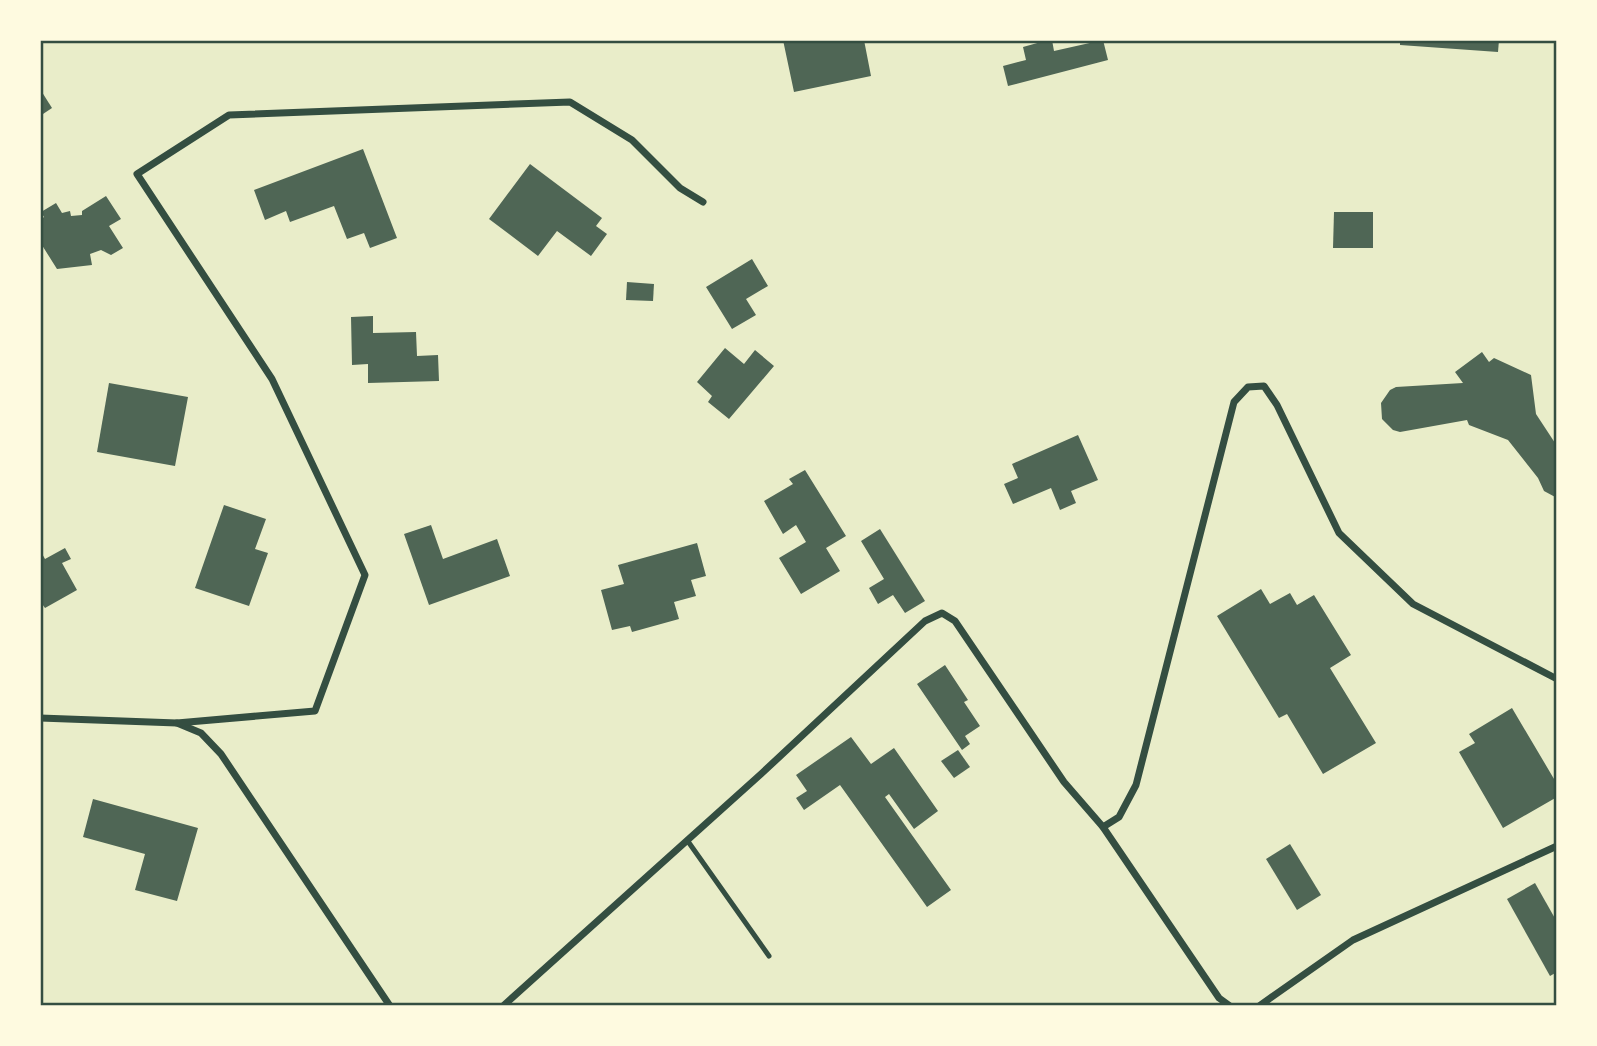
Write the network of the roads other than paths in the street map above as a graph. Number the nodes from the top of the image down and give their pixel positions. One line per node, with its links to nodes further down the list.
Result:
1 (703, 202): 4 (street)
2 (1557, 679): 5 (street)
3 (40, 718): 4 (street)
4 (177, 723): 9 (street)
5 (1102, 827): 6 (street); 11 (street)
6 (687, 840): 8 (lane); 10 (street)
7 (1557, 846): 12 (street)
8 (769, 956)
9 (390, 1006)
10 (503, 1006)
11 (1230, 1006)
12 (1259, 1006)

